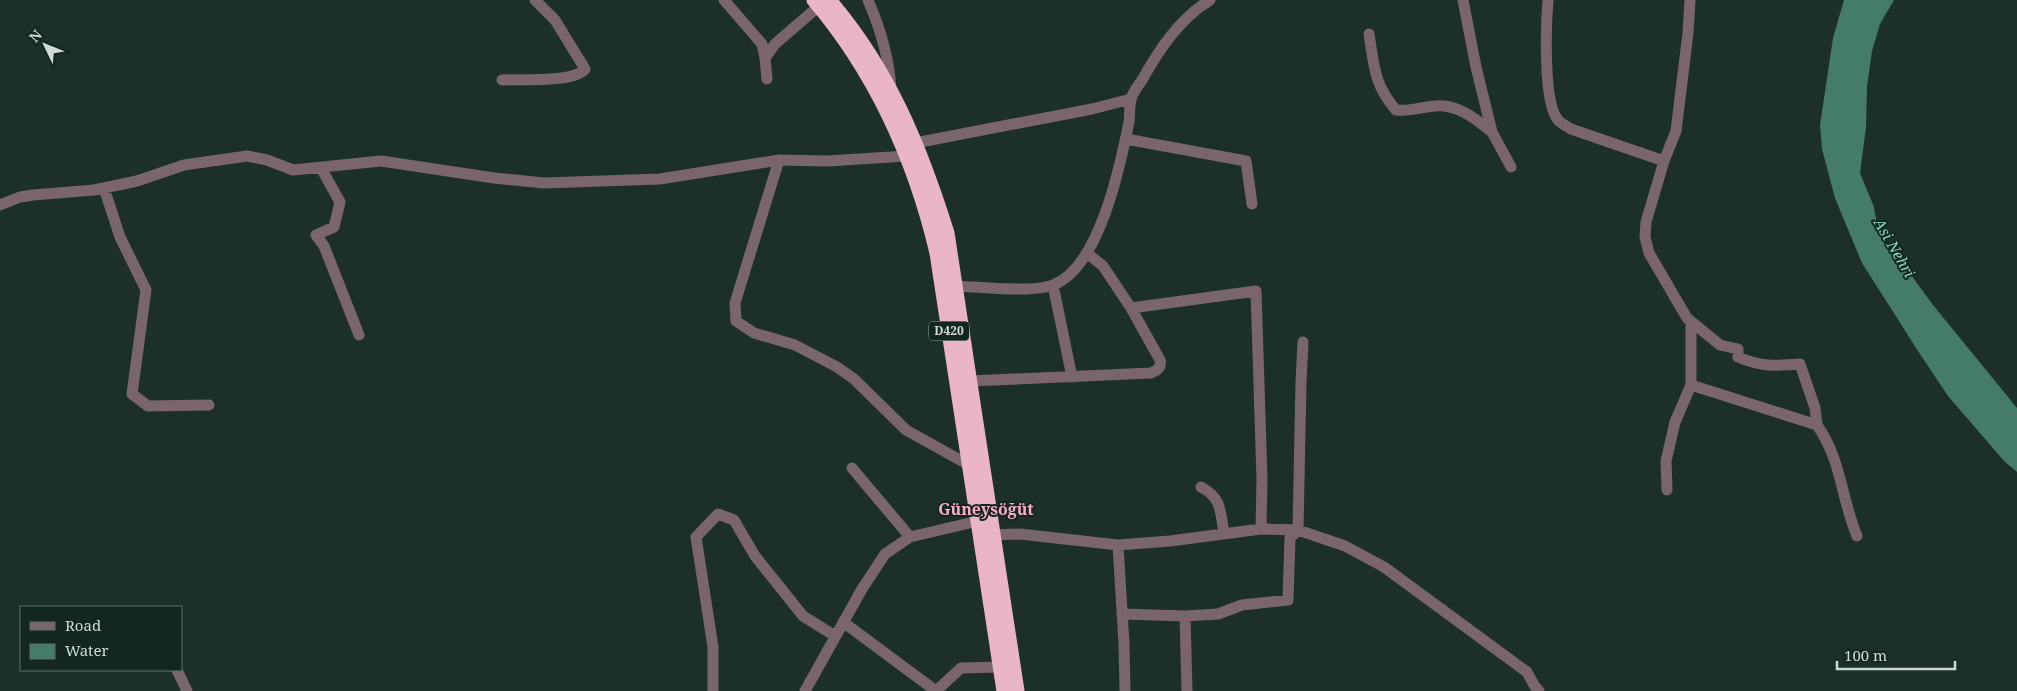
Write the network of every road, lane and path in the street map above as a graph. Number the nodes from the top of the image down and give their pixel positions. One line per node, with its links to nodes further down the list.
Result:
1 (536, 0): 12 (street)
2 (724, 0): 10 (street)
3 (868, 0): 13 (street)
4 (1210, 0): 14 (street)
5 (1463, 0): 15 (street)
6 (1548, 0): 20 (street)
7 (1690, 0): 20 (street)
8 (821, 2): 10 (street); 13 (highway, D420); 18 (highway, D420)
9 (1368, 34): 15 (street)
10 (765, 58): 11 (street)
11 (766, 79)
12 (502, 80)
13 (891, 89): 17 (highway, D420)
14 (1131, 99): 16 (street); 17 (street)
15 (1492, 132): 21 (street)
16 (1126, 139): 24 (street); 26 (street)
17 (915, 143): 28 (highway, D420)
18 (907, 156): 19 (street); 38 (highway, D420)
19 (779, 160): 22 (street); 38 (street)
20 (1664, 161): 30 (street)
21 (1511, 167)
22 (321, 168): 23 (street); 31 (street)
23 (104, 188): 25 (street); 36 (street)
24 (1252, 204)
25 (0, 205)
26 (1088, 254): 27 (street); 29 (street)
27 (1053, 285): 28 (street); 33 (street)
28 (955, 286): 34 (highway, D420)
29 (1131, 308): 33 (street); 43 (street)
30 (1691, 322): 35 (street); 37 (street)
31 (359, 335)
32 (1303, 342): 44 (street)
33 (1072, 377): 34 (street)
34 (970, 381): 46 (highway, D420)
35 (1691, 385): 37 (street); 41 (street)
36 (208, 405)
37 (1816, 425): 47 (street)
38 (969, 465): 42 (highway, D420)
39 (852, 468): 48 (street)
40 (1200, 487): 45 (street)
41 (1667, 490)
42 (978, 521): 48 (street); 54 (highway, D420)
43 (1261, 529): 44 (street); 45 (street)
44 (1298, 530): 51 (street); 56 (street)
45 (1224, 533): 49 (street)
46 (992, 535): 49 (street); 62 (highway, D420)
47 (1857, 536)
48 (910, 537): 52 (street)
49 (1118, 545): 50 (street)
50 (1122, 614): 51 (street); 63 (street)
51 (1185, 616): 64 (street)
52 (843, 622): 53 (street); 60 (street)
53 (835, 636): 58 (street); 59 (street)
54 (1001, 667): 60 (street); 61 (highway, D420)
55 (177, 671): 57 (street)
56 (1534, 689)
57 (187, 691)
58 (713, 691)
59 (805, 691)
60 (936, 691)
61 (1004, 691)
62 (1017, 691)
63 (1125, 691)
64 (1187, 691)

